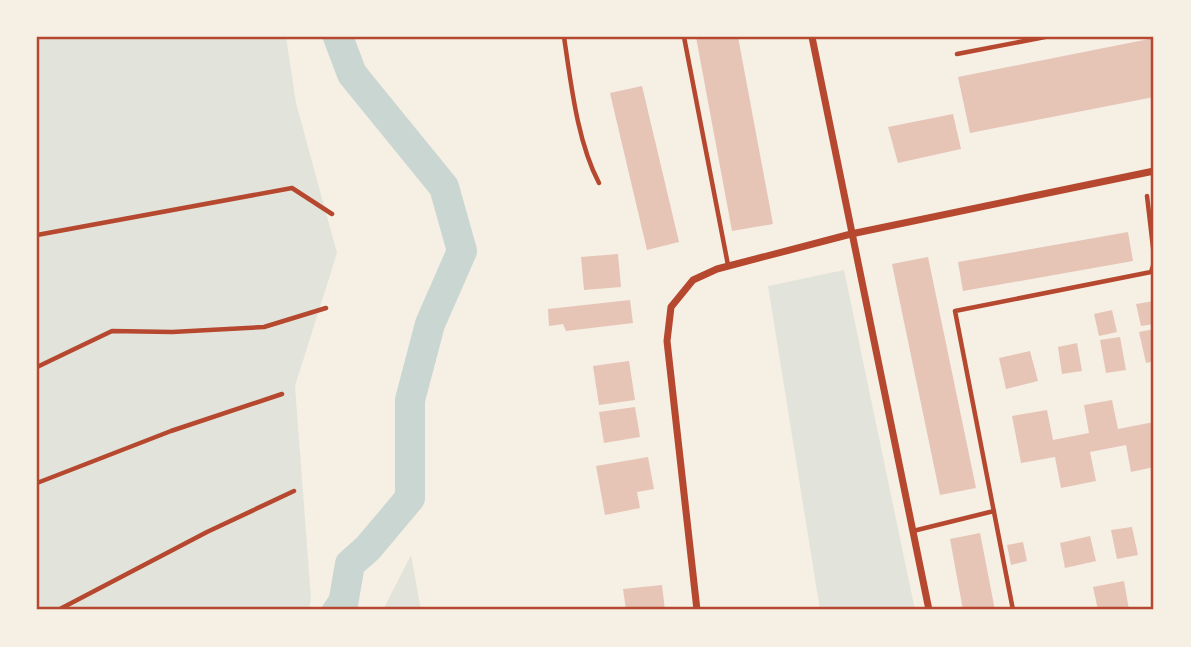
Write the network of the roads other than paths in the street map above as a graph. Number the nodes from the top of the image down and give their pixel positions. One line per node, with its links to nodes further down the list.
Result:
1 (565, 37): 7 (lane)
2 (684, 37): 14 (lane)
3 (812, 37): 10 (street)
4 (1045, 37): 5 (lane)
5 (957, 54)
6 (1154, 171): 10 (street)
7 (599, 183)
8 (1147, 196): 12 (lane)
9 (332, 214): 11 (lane)
10 (851, 234): 14 (street); 21 (street)
11 (37, 235)
12 (1154, 256)
13 (1154, 263): 20 (lane)
14 (728, 265): 23 (street)
15 (326, 308): 16 (lane)
16 (37, 367)
17 (282, 394): 18 (lane)
18 (37, 482)
19 (294, 492): 22 (lane)
20 (994, 511): 21 (lane); 25 (lane)
21 (913, 531): 24 (street)
22 (58, 610)
23 (697, 610)
24 (929, 610)
25 (1013, 610)

